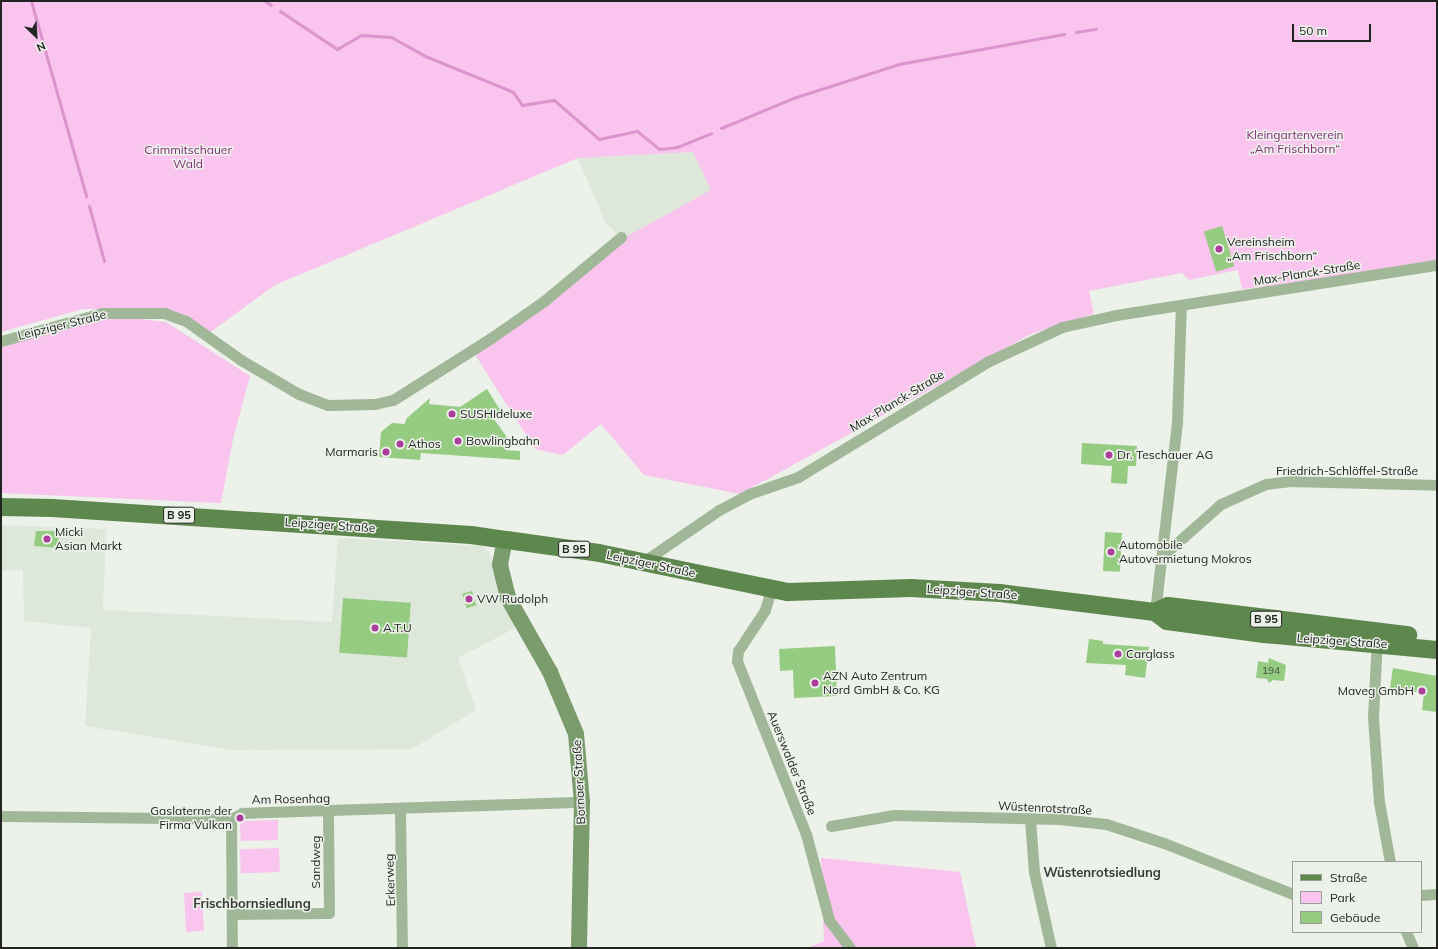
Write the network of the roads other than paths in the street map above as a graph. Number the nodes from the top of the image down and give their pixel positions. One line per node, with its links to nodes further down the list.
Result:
1 (621, 237): 4 (street, Leipziger Straße)
2 (1437, 265): 3 (street, Max-Planck-Straße)
3 (1181, 305): 8 (street); 9 (street, Max-Planck-Straße)
4 (1, 341)
5 (1437, 485): 8 (street, Friedrich-Schlöffel-Straße)
6 (1, 507): 7 (main road, Leipziger Straße / B 95)
7 (505, 539): 9 (main road, Leipziger Straße / B 95); 15 (main road, Bornaer Straße)
8 (1161, 557): 11 (street)
9 (643, 562): 10 (main road, Leipziger Straße / B 95)
10 (771, 590): 11 (main road, Leipziger Straße / B 95); 31 (street, Auerswalder Straße)
11 (1156, 612): 12 (main road, Leipziger Straße / B 95)
12 (1377, 637): 13 (main road, Leipziger Straße / B 95); 14 (main road, Leipziger Straße / B 95); 22 (street)
13 (1437, 638)
14 (1437, 650)
15 (582, 802): 16 (street, Am Rosenhag); 30 (main road, Bornaer Straße)
16 (400, 810): 17 (street, Am Rosenhag); 29 (street, Erkerweg)
17 (328, 812): 19 (street, Am Rosenhag); 26 (street, Sandweg)
18 (1, 816): 19 (street, Am Rosenhag)
19 (231, 819): 26 (street)
20 (1030, 819): 21 (street, Wüstenrotstraße); 23 (street, Wüstenrotstraße); 32 (street)
21 (831, 826)
22 (1390, 861)
23 (1292, 894)
24 (1437, 894): 25 (street)
25 (1422, 895)
26 (232, 914): 28 (street)
27 (1406, 933): 33 (street)
28 (232, 948)
29 (402, 948)
30 (579, 948)
31 (850, 948)
32 (1051, 948)
33 (1413, 948)

